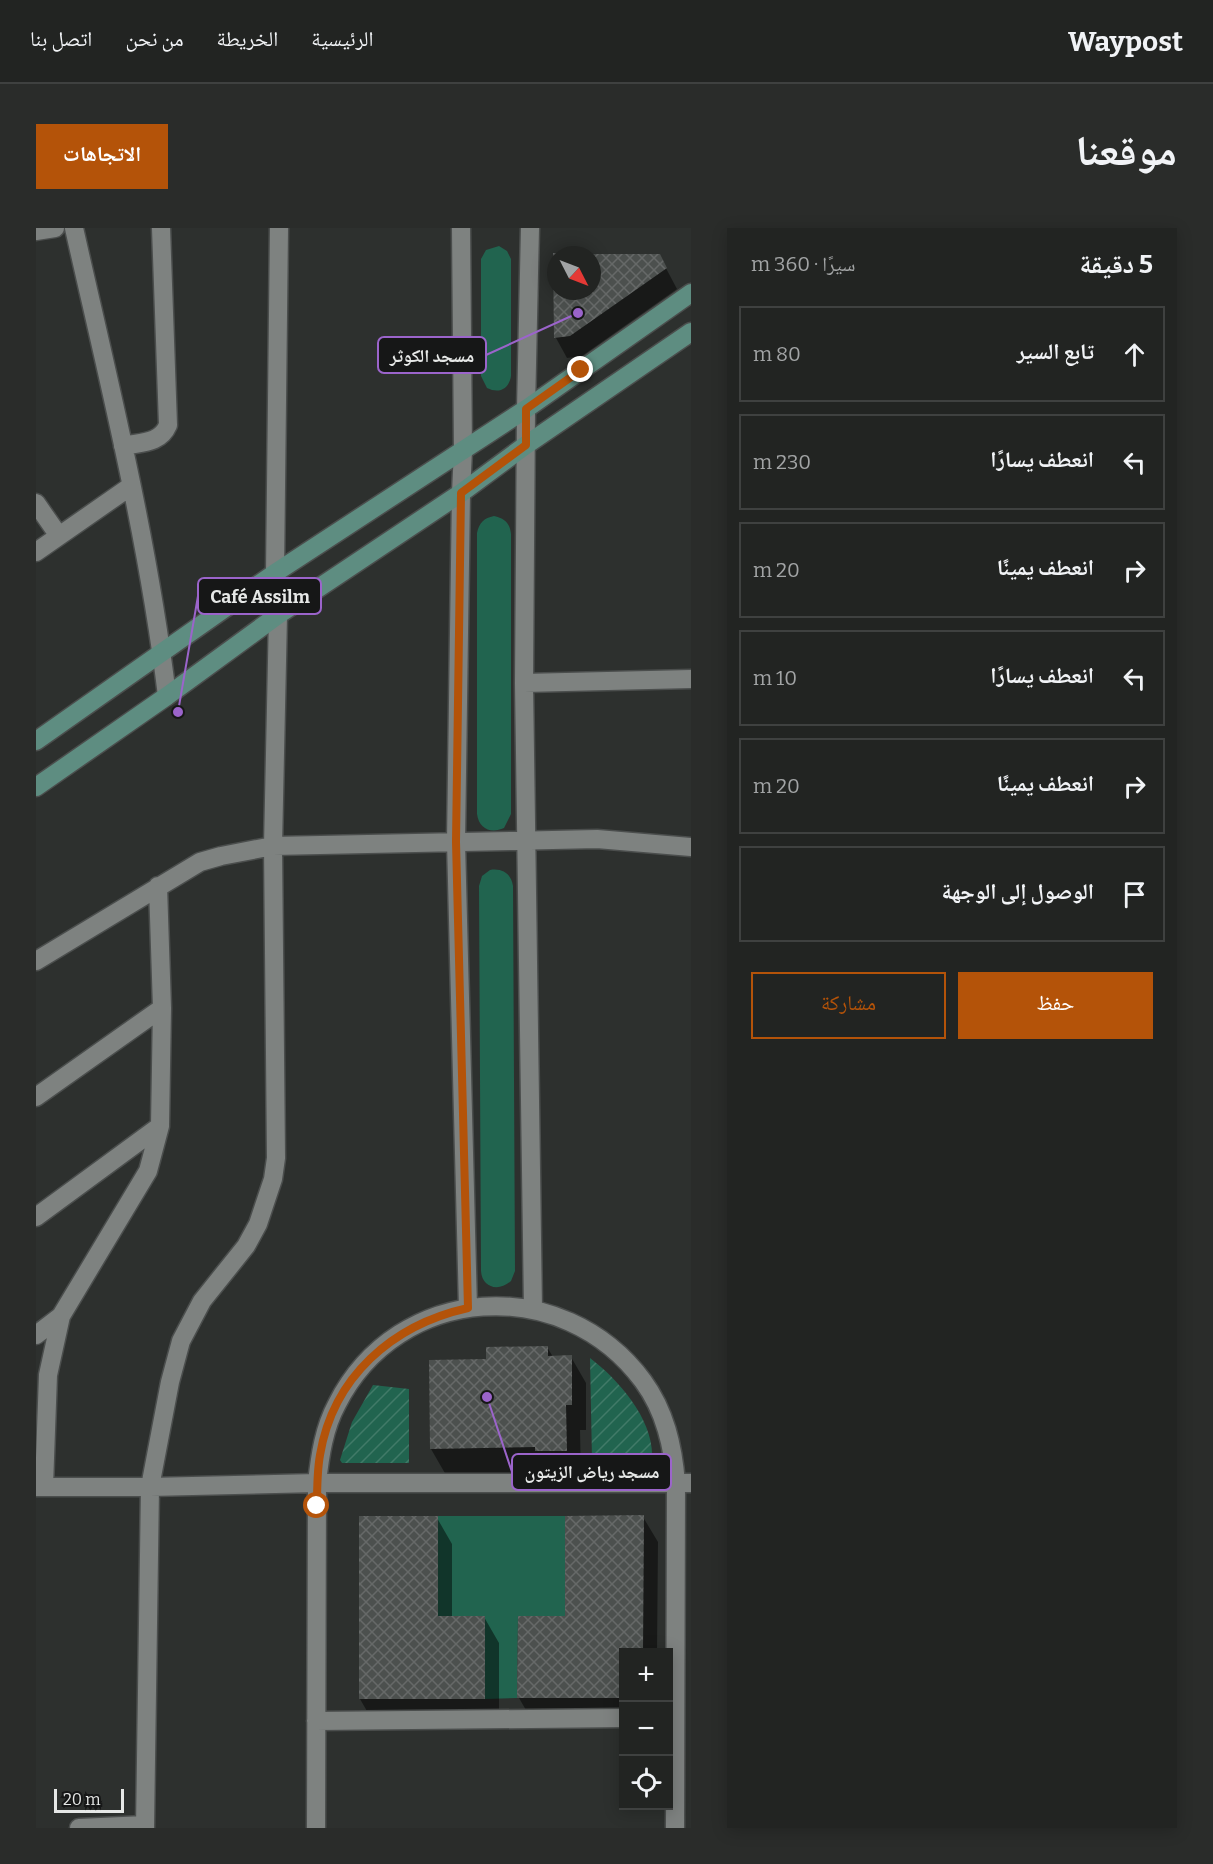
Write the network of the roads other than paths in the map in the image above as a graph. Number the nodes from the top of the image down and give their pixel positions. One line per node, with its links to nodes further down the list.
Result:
1 (55, 228): 7 (street)
2 (74, 228): 12 (street)
3 (161, 228): 12 (street)
4 (279, 228): 19 (street)
5 (461, 228): 13 (street)
6 (530, 228): 10 (street)
7 (36, 231)
8 (691, 293): 10 (street)
9 (691, 333): 11 (street)
10 (526, 409): 11 (street); 13 (street)
11 (526, 445): 15 (street); 23 (street)
12 (123, 446): 14 (street)
13 (463, 450): 15 (street); 19 (street)
14 (131, 486): 17 (street); 21 (street)
15 (461, 493): 20 (street); 28 (street)
16 (36, 503): 17 (street)
17 (59, 536): 18 (street)
18 (36, 552)
19 (275, 573): 20 (street); 21 (street)
20 (278, 615): 24 (street); 29 (street)
21 (162, 653): 24 (street); 25 (street)
22 (691, 679): 23 (street)
23 (524, 683): 27 (street)
24 (167, 696): 26 (street)
25 (36, 741)
26 (36, 787)
27 (526, 839): 28 (street); 30 (street); 38 (street)
28 (456, 842): 29 (street); 37 (street)
29 (273, 846): 31 (street); 44 (street)
30 (691, 847)
31 (158, 886): 32 (street); 33 (street)
32 (36, 960)
33 (162, 1008): 34 (street); 35 (street)
34 (36, 1097)
35 (160, 1126): 36 (street); 39 (street)
36 (36, 1217)
37 (468, 1308): 38 (street); 41 (street)
38 (533, 1309): 42 (street)
39 (61, 1316): 40 (street); 43 (street)
40 (36, 1335)
41 (317, 1482): 42 (street); 44 (street); 47 (street)
42 (683, 1483): 45 (street)
43 (40, 1486): 44 (street)
44 (150, 1487): 50 (street)
45 (673, 1702)
46 (619, 1718): 47 (street)
47 (316, 1720): 52 (street)
48 (673, 1725): 49 (street)
49 (683, 1800): 53 (street)
50 (145, 1826): 51 (street)
51 (80, 1828)
52 (316, 1828)
53 (675, 1828)

